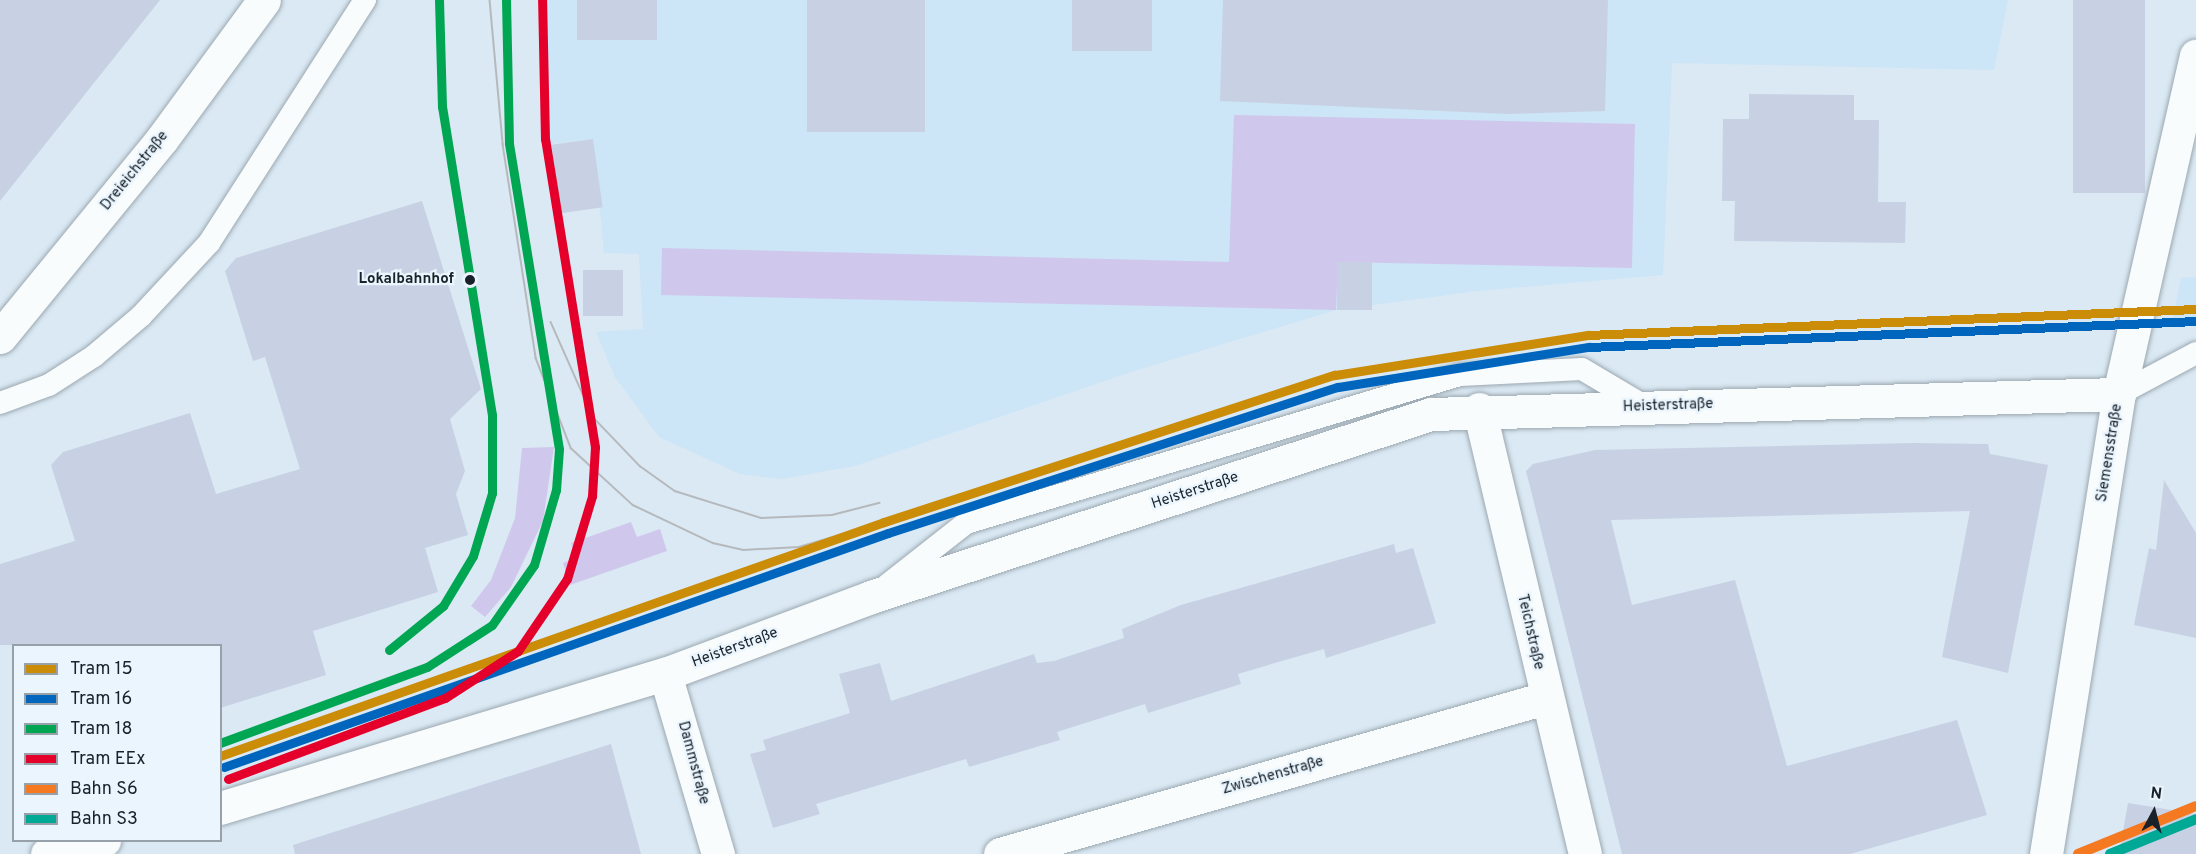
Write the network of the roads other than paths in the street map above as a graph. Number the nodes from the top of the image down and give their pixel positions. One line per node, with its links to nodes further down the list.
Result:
1 (264, 0): 4 (street, Dreieichstraße)
2 (365, 0): 7 (lane)
3 (2196, 56): 6 (street, Siemensstraße)
4 (0, 337)
5 (2196, 353): 6 (lane, Heisterstraße)
6 (2119, 394): 8 (street, Heisterstraße); 19 (street, Siemensstraße)
7 (0, 403)
8 (1646, 407): 9 (street, Heisterstraße); 10 (lane)
9 (1479, 409): 10 (street, Heisterstraße); 12 (street, Teichstraße)
10 (871, 597): 11 (street, Heisterstraße)
11 (665, 674): 13 (street, Heisterstraße); 16 (street, Dammstraße)
12 (1545, 698): 17 (street, Zwischenstraße); 18 (street, Teichstraße)
13 (222, 807)
14 (96, 842): 15 (street)
15 (47, 854)
16 (718, 854)
17 (1000, 854)
18 (1585, 854)
19 (2046, 854)

